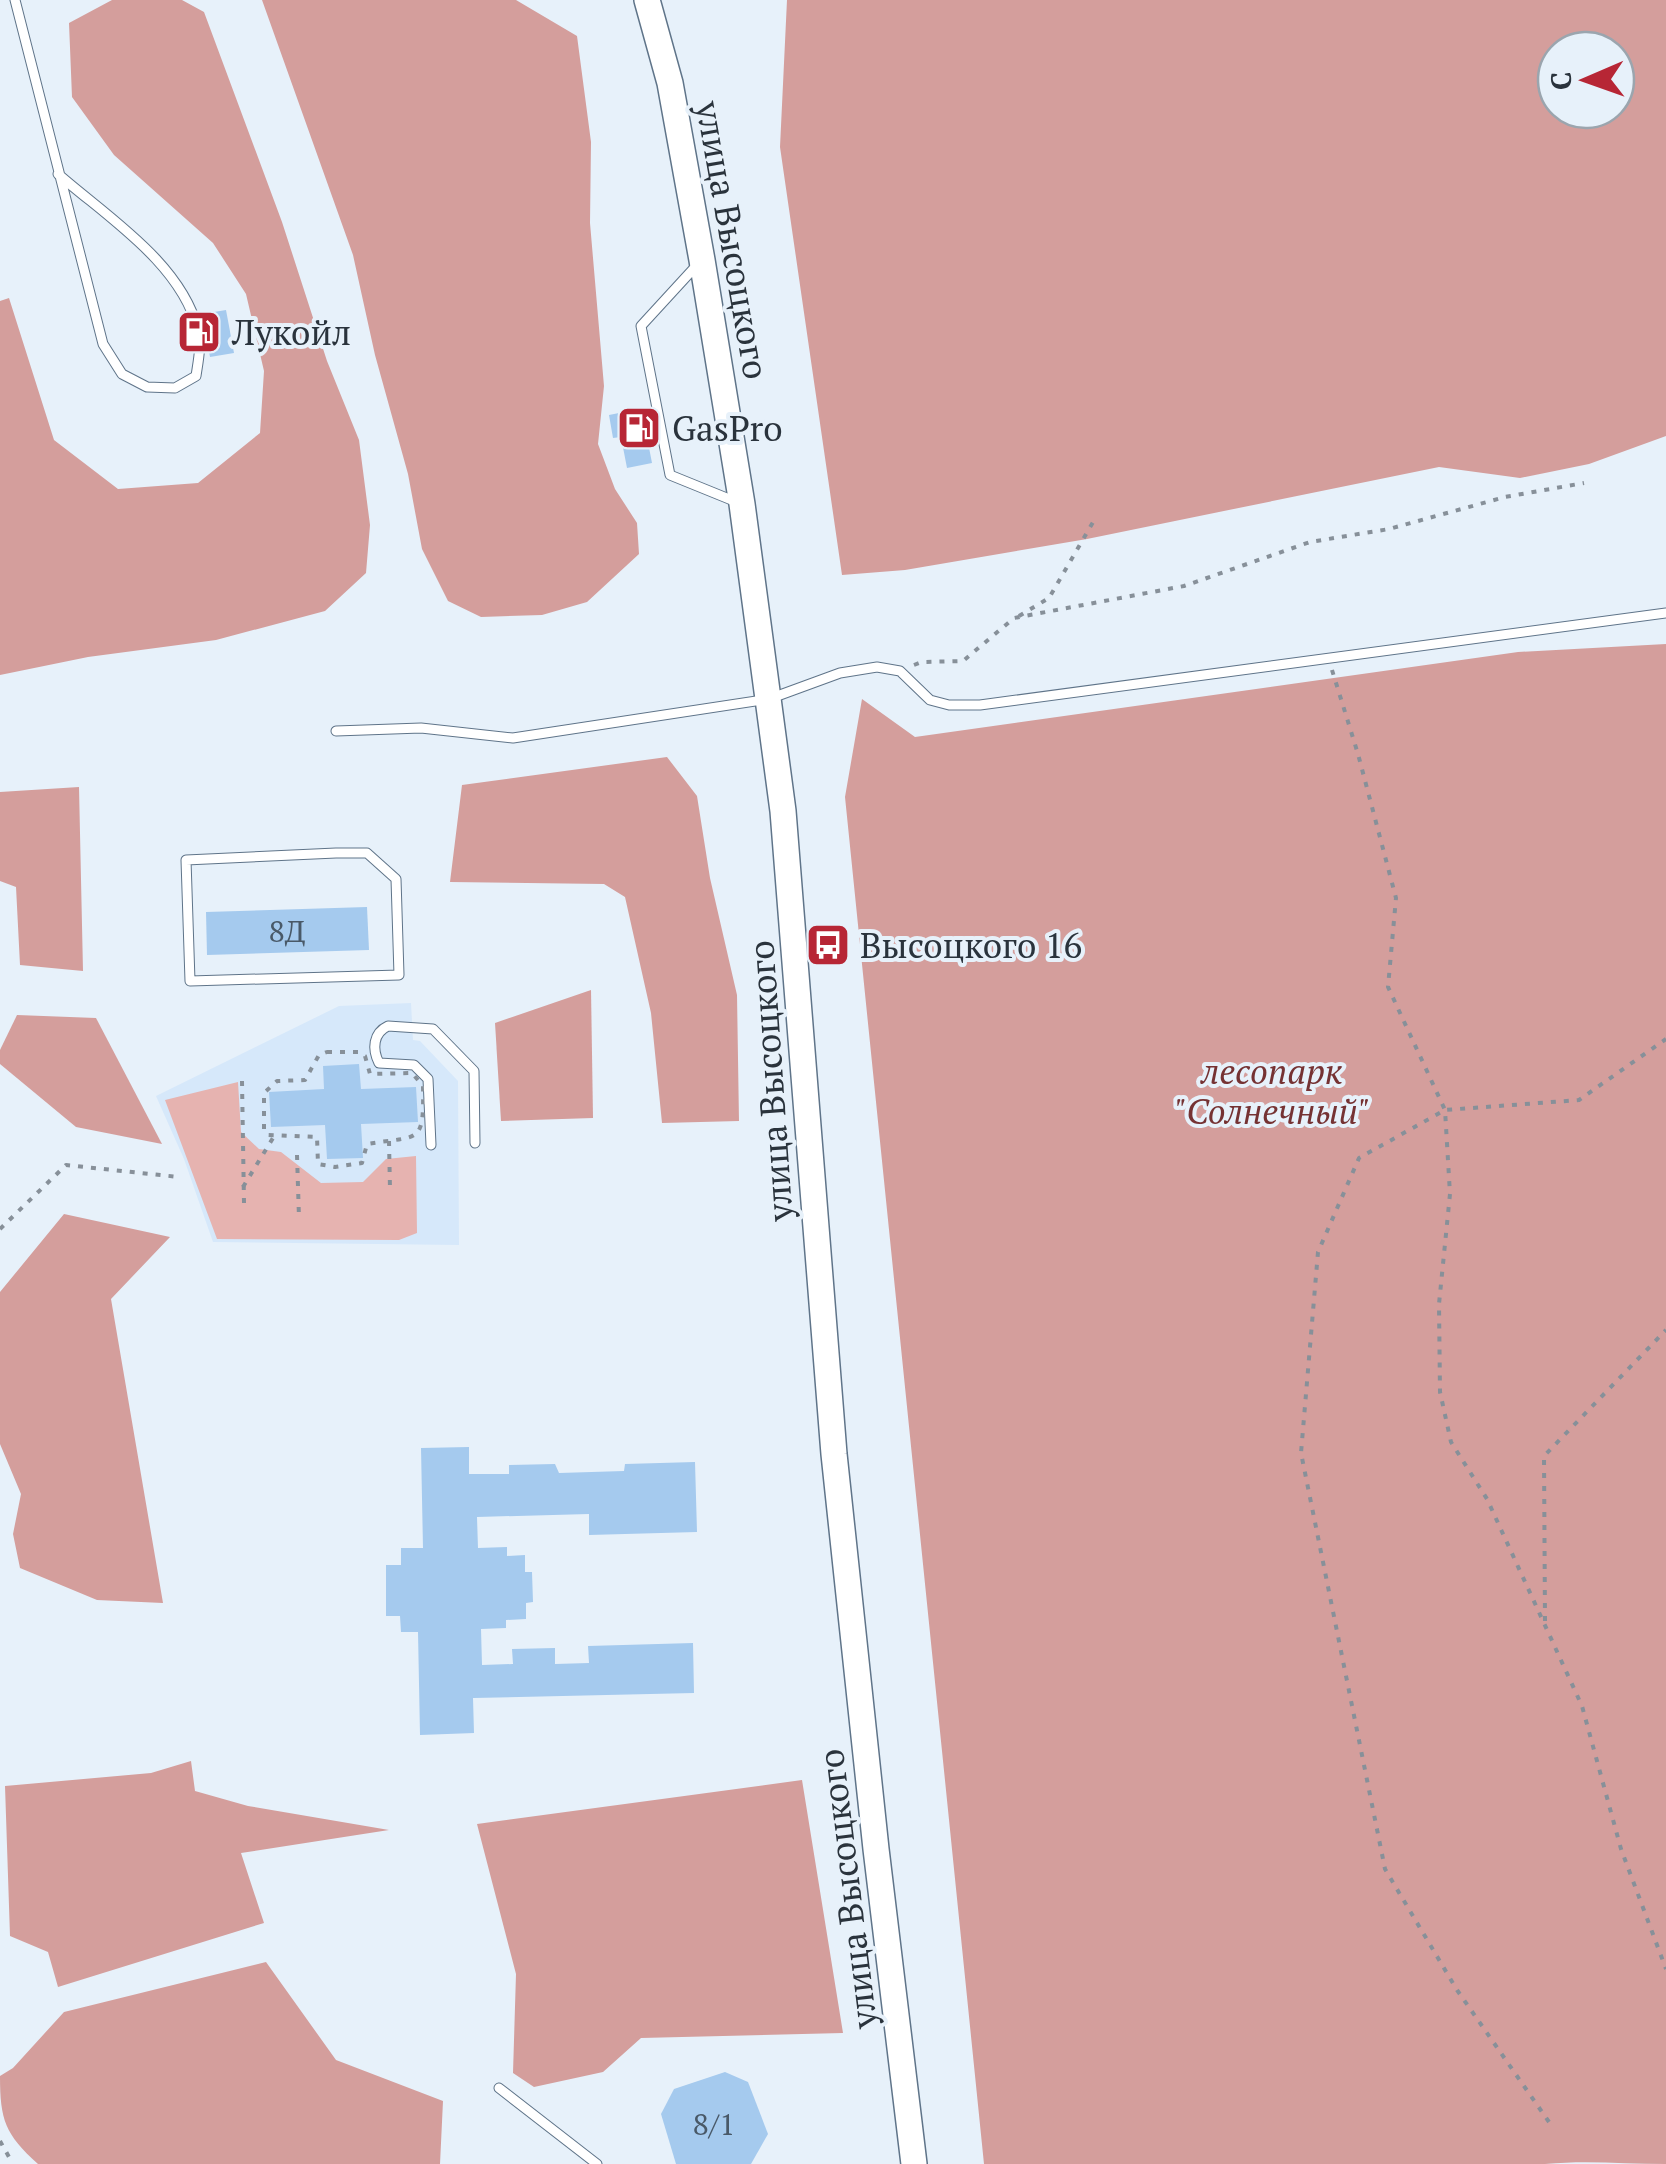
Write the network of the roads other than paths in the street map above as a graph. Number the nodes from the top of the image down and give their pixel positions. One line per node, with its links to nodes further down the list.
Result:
1 (14, 0): 3 (lane)
2 (647, 0): 4 (main road, улица Высоцкого)
3 (58, 174): 3 (lane)
4 (702, 260): 5 (main road, улица Высоцкого); 5 (lane)
5 (742, 504): 7 (main road, улица Высоцкого)
6 (1666, 612): 7 (lane)
7 (769, 699): 8 (lane); 14 (main road, улица Высоцкого)
8 (336, 731)
9 (336, 853): 9 (lane)
10 (476, 1143): 11 (lane)
11 (431, 1145)
12 (500, 2088): 13 (lane)
13 (597, 2164)
14 (914, 2164)

